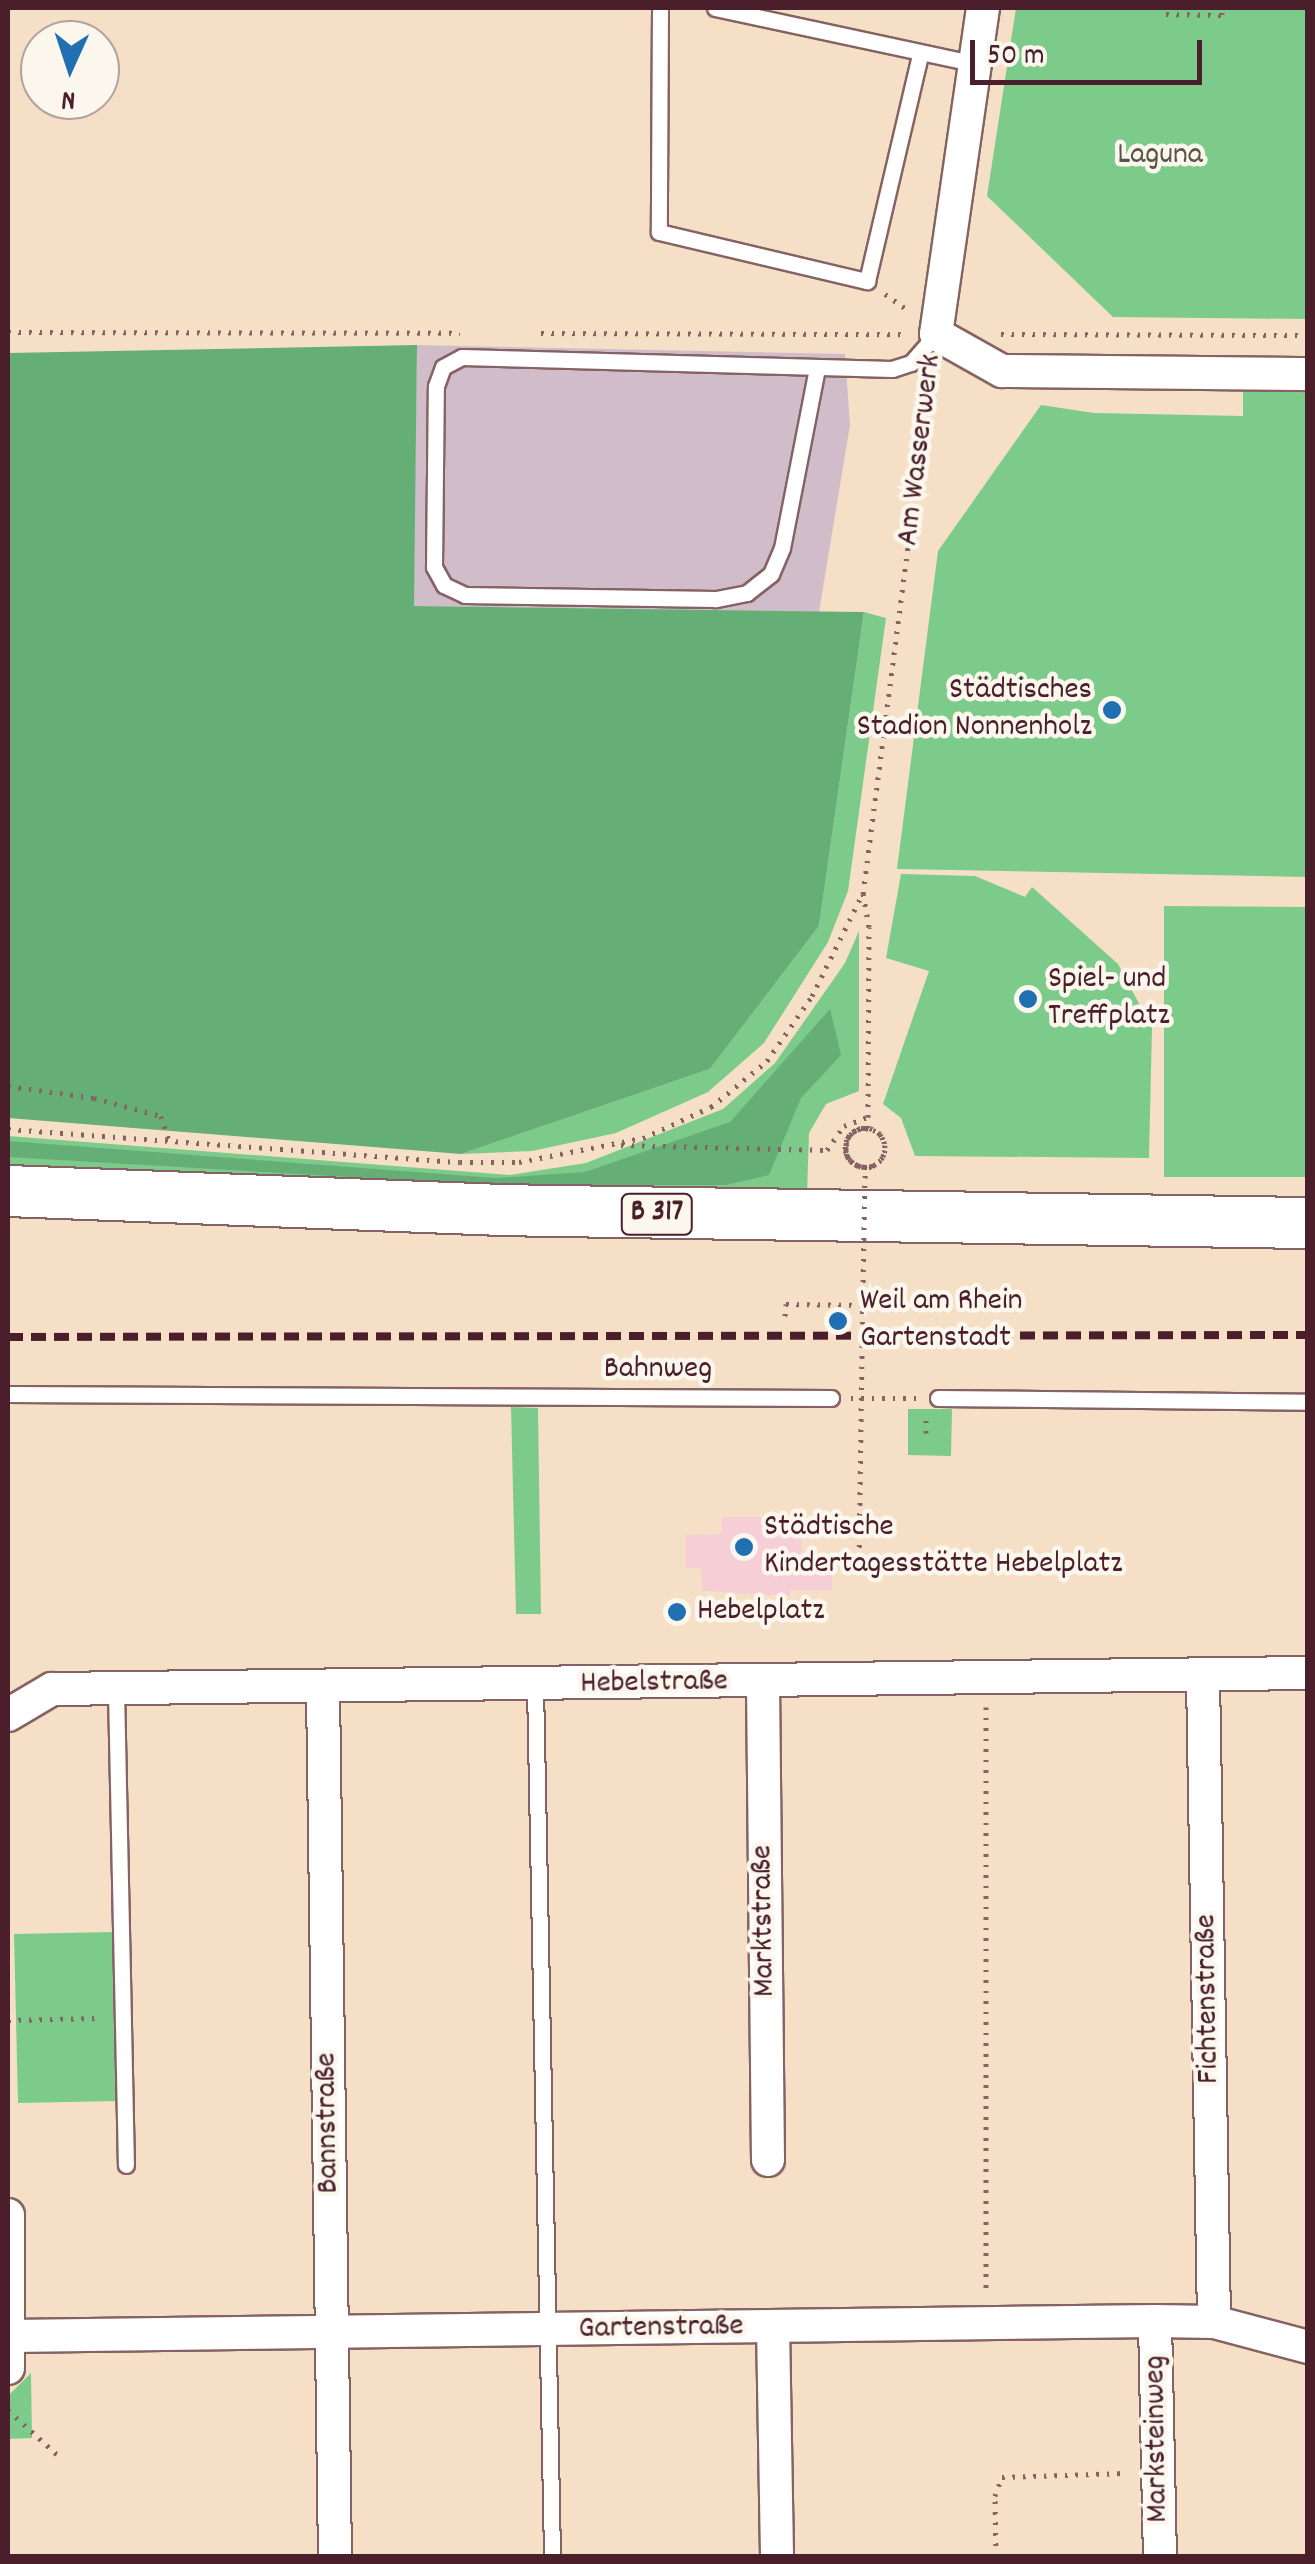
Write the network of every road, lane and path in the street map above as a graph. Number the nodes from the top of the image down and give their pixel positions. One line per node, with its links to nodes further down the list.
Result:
1 (660, 8): 8 (lane)
2 (715, 8): 6 (lane)
3 (983, 8): 7 (street, Am Wasserwerk)
4 (1222, 8): 5 (path)
5 (1166, 14)
6 (920, 55): 7 (lane); 8 (lane)
7 (976, 64): 9 (street, Am Wasserwerk)
8 (867, 281): 9 (path)
9 (936, 334): 10 (path); 11 (lane); 12 (street); 13 (path, Am Wasserwerk)
10 (1308, 336)
11 (817, 368): 11 (lane)
12 (1308, 374)
13 (863, 894): 15 (path); 18 (path)
14 (8, 1086): 17 (path)
15 (868, 1118): 18 (path); 21 (path, bridge)
16 (8, 1128): 17 (path)
17 (169, 1141): 18 (path)
18 (613, 1145)
19 (8, 1191): 20 (main road, B 317)
20 (1308, 1223)
21 (862, 1305): 22 (path); 23 (path); 26 (path, bridge)
22 (785, 1316)
23 (941, 1316)
24 (8, 1394): 25 (lane, Bahnweg)
25 (831, 1398): 26 (path)
26 (862, 1398): 27 (path); 29 (path)
27 (938, 1398): 28 (lane)
28 (1308, 1402)
29 (859, 1568)
30 (1308, 1673): 31 (street, Hebelstraße)
31 (1203, 1676): 32 (street, Hebelstraße); 44 (street, Fichtenstraße)
32 (986, 1680): 33 (street, Hebelstraße); 45 (path)
33 (762, 1683): 34 (street, Hebelstraße); 40 (street, Marktstraße)
34 (535, 1685): 35 (street, Hebelstraße); 47 (lane)
35 (324, 1689): 36 (street, Hebelstraße); 48 (street, Bannstraße)
36 (116, 1690): 37 (street, Hebelstraße); 38 (lane)
37 (8, 1715)
38 (123, 2018): 39 (path); 41 (lane)
39 (8, 2020)
40 (768, 2160)
41 (126, 2165)
42 (8, 2215): 50 (street)
43 (1156, 2321): 44 (street, Gartenstraße); 45 (street, Gartenstraße); 53 (street, Marksteinweg)
44 (1214, 2322): 49 (street, Gartenstraße)
45 (986, 2324): 46 (street, Gartenstraße)
46 (773, 2326): 47 (street, Gartenstraße); 56 (street)
47 (548, 2332): 48 (street, Gartenstraße); 55 (lane)
48 (332, 2336): 50 (street, Gartenstraße); 54 (street, Bannstraße)
49 (1308, 2347)
50 (9, 2352)
51 (8, 2410): 52 (path)
52 (62, 2458)
53 (1158, 2473): 57 (path); 58 (street, Marksteinweg)
54 (335, 2556)
55 (552, 2556)
56 (776, 2556)
57 (996, 2556)
58 (1160, 2556)

